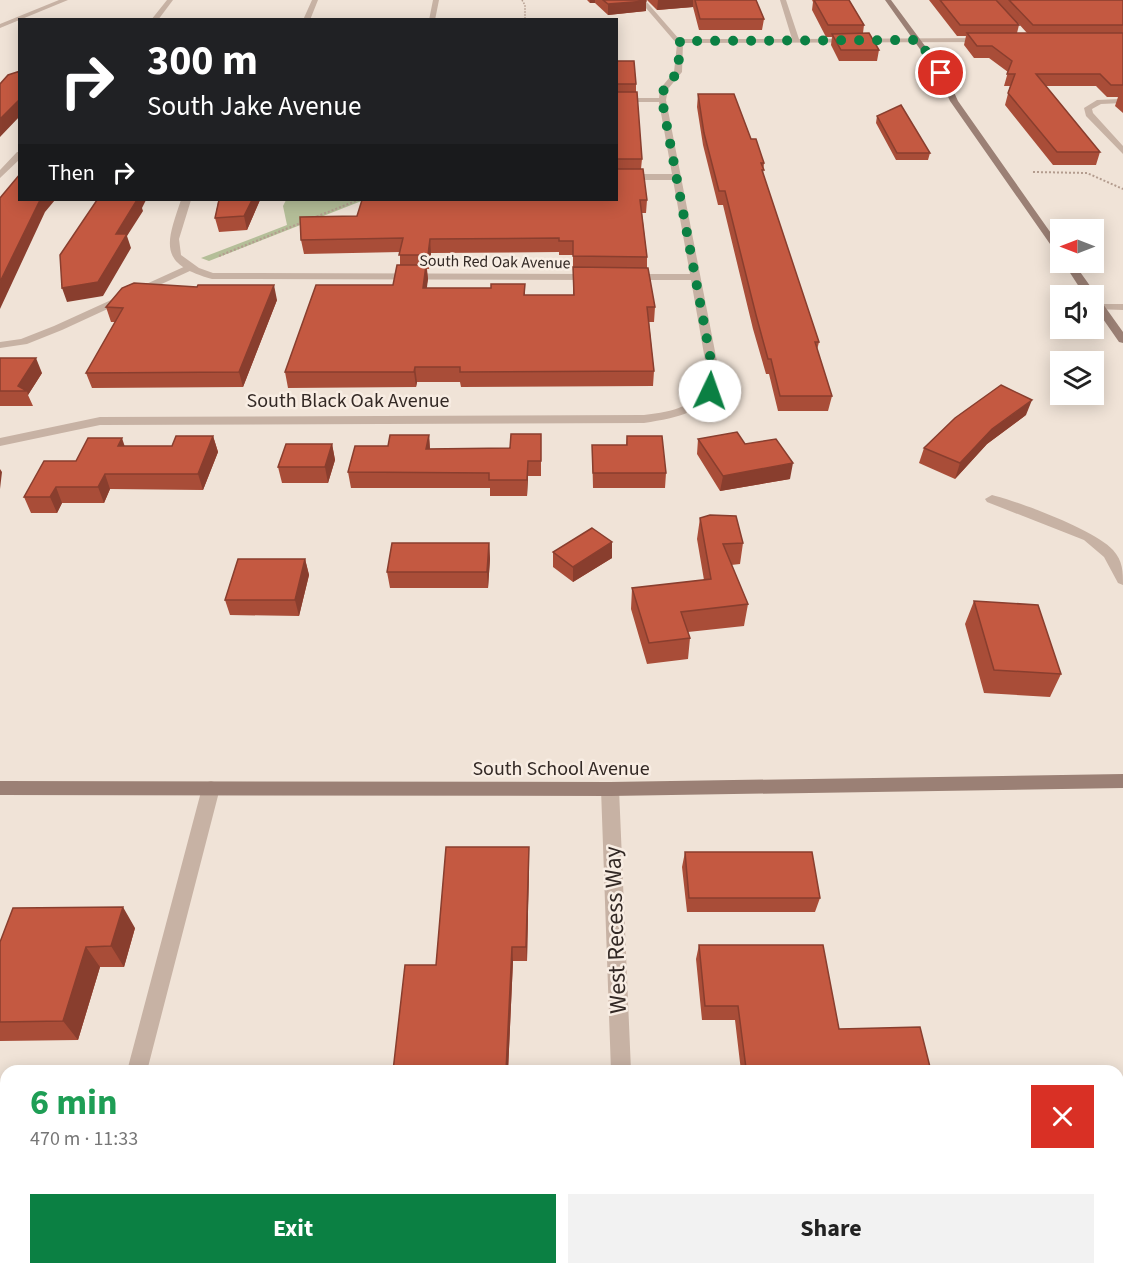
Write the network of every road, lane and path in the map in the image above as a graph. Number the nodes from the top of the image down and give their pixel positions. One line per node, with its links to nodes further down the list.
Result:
1 (65, 0): 9 (street)
2 (170, 0): 10 (street)
3 (315, 0): 11 (street)
4 (436, 0): 12 (street)
5 (522, 0): 13 (path)
6 (642, 0): 18 (street)
7 (783, 0): 19 (street)
8 (888, 0): 16 (street)
9 (20, 18)
10 (156, 18)
11 (307, 18)
12 (432, 18)
13 (525, 18)
14 (18, 19): 15 (street)
15 (0, 26)
16 (918, 40): 17 (street); 19 (street); 32 (street)
17 (992, 40)
18 (680, 41): 19 (street); 21 (street)
19 (796, 41)
20 (618, 100): 21 (street)
21 (662, 100): 28 (street)
22 (1123, 101): 23 (street)
23 (1123, 151)
24 (18, 156): 26 (street)
25 (1033, 172): 29 (path)
26 (0, 175)
27 (618, 177): 28 (street)
28 (676, 177): 37 (street)
29 (1123, 189)
30 (186, 201): 34 (street)
31 (356, 201): 33 (path)
32 (1050, 238)
33 (215, 258)
34 (188, 268): 35 (street, South Red Oak Avenue); 42 (street)
35 (610, 277)
36 (622, 277): 37 (street)
37 (695, 277): 43 (street, South Black Oak Avenue)
38 (1104, 302): 39 (street)
39 (1123, 307)
40 (1104, 313): 41 (street)
41 (1123, 340)
42 (0, 345)
43 (0, 442)
44 (992, 499): 45 (street)
45 (1123, 580)
46 (1123, 782): 49 (street, South School Avenue)
47 (0, 788): 48 (street, South School Avenue)
48 (211, 788): 49 (street, South School Avenue); 50 (street)
49 (610, 789): 51 (street, West Recess Way)
50 (139, 1065)
51 (621, 1065)

